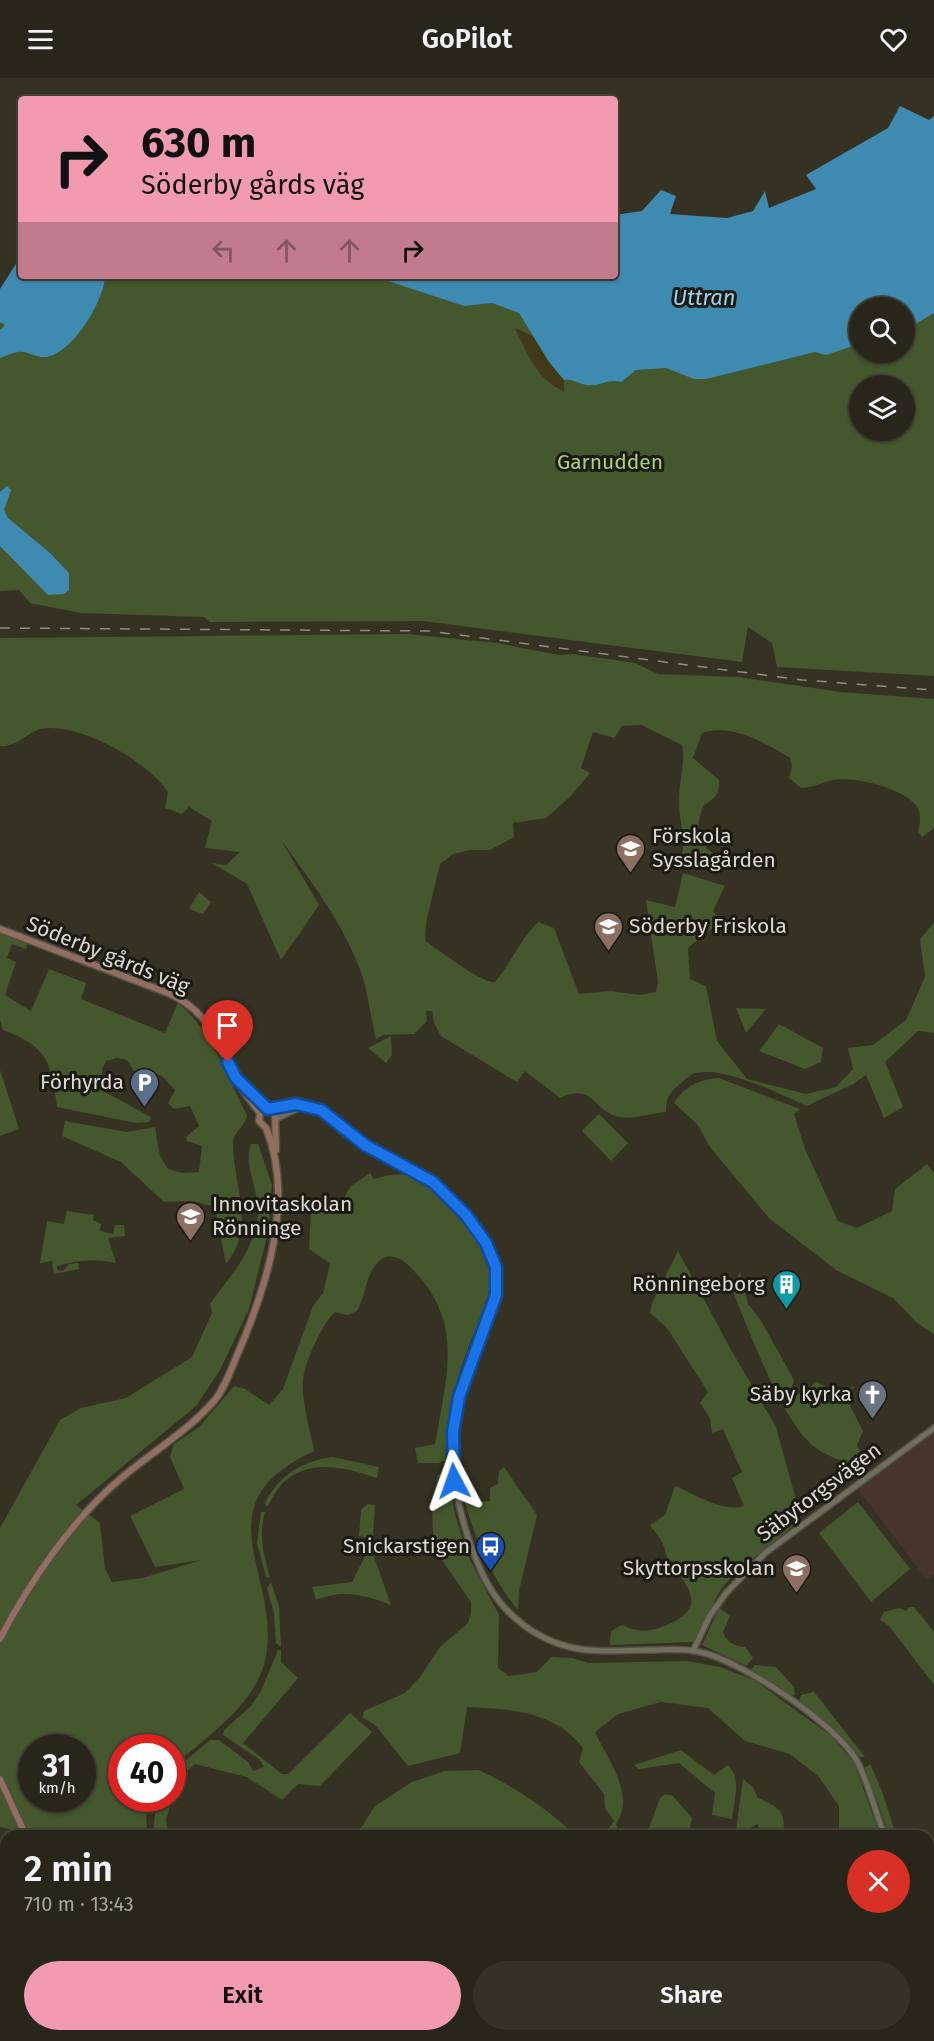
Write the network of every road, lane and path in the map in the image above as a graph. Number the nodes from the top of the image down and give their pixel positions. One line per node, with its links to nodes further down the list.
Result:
1 (0, 929): 2 (main road, Söderby gårds väg)
2 (236, 1078): 4 (main road, Söderby gårds väg); 5 (main road, Söderby gårds väg)
3 (307, 1105): 4 (street); 6 (street); 11 (street)
4 (270, 1110): 5 (main road); 6 (main road, Söderby gårds väg)
5 (260, 1113): 7 (main road, Söderby gårds väg)
6 (276, 1120): 7 (main road); 8 (main road)
7 (266, 1128): 8 (main road)
8 (276, 1162): 10 (main road)
9 (934, 1428): 11 (street, Säbytorgsvägen)
10 (0, 1639)
11 (693, 1651): 14 (street)
12 (0, 1779): 13 (main road)
13 (23, 1830)
14 (882, 1830)

